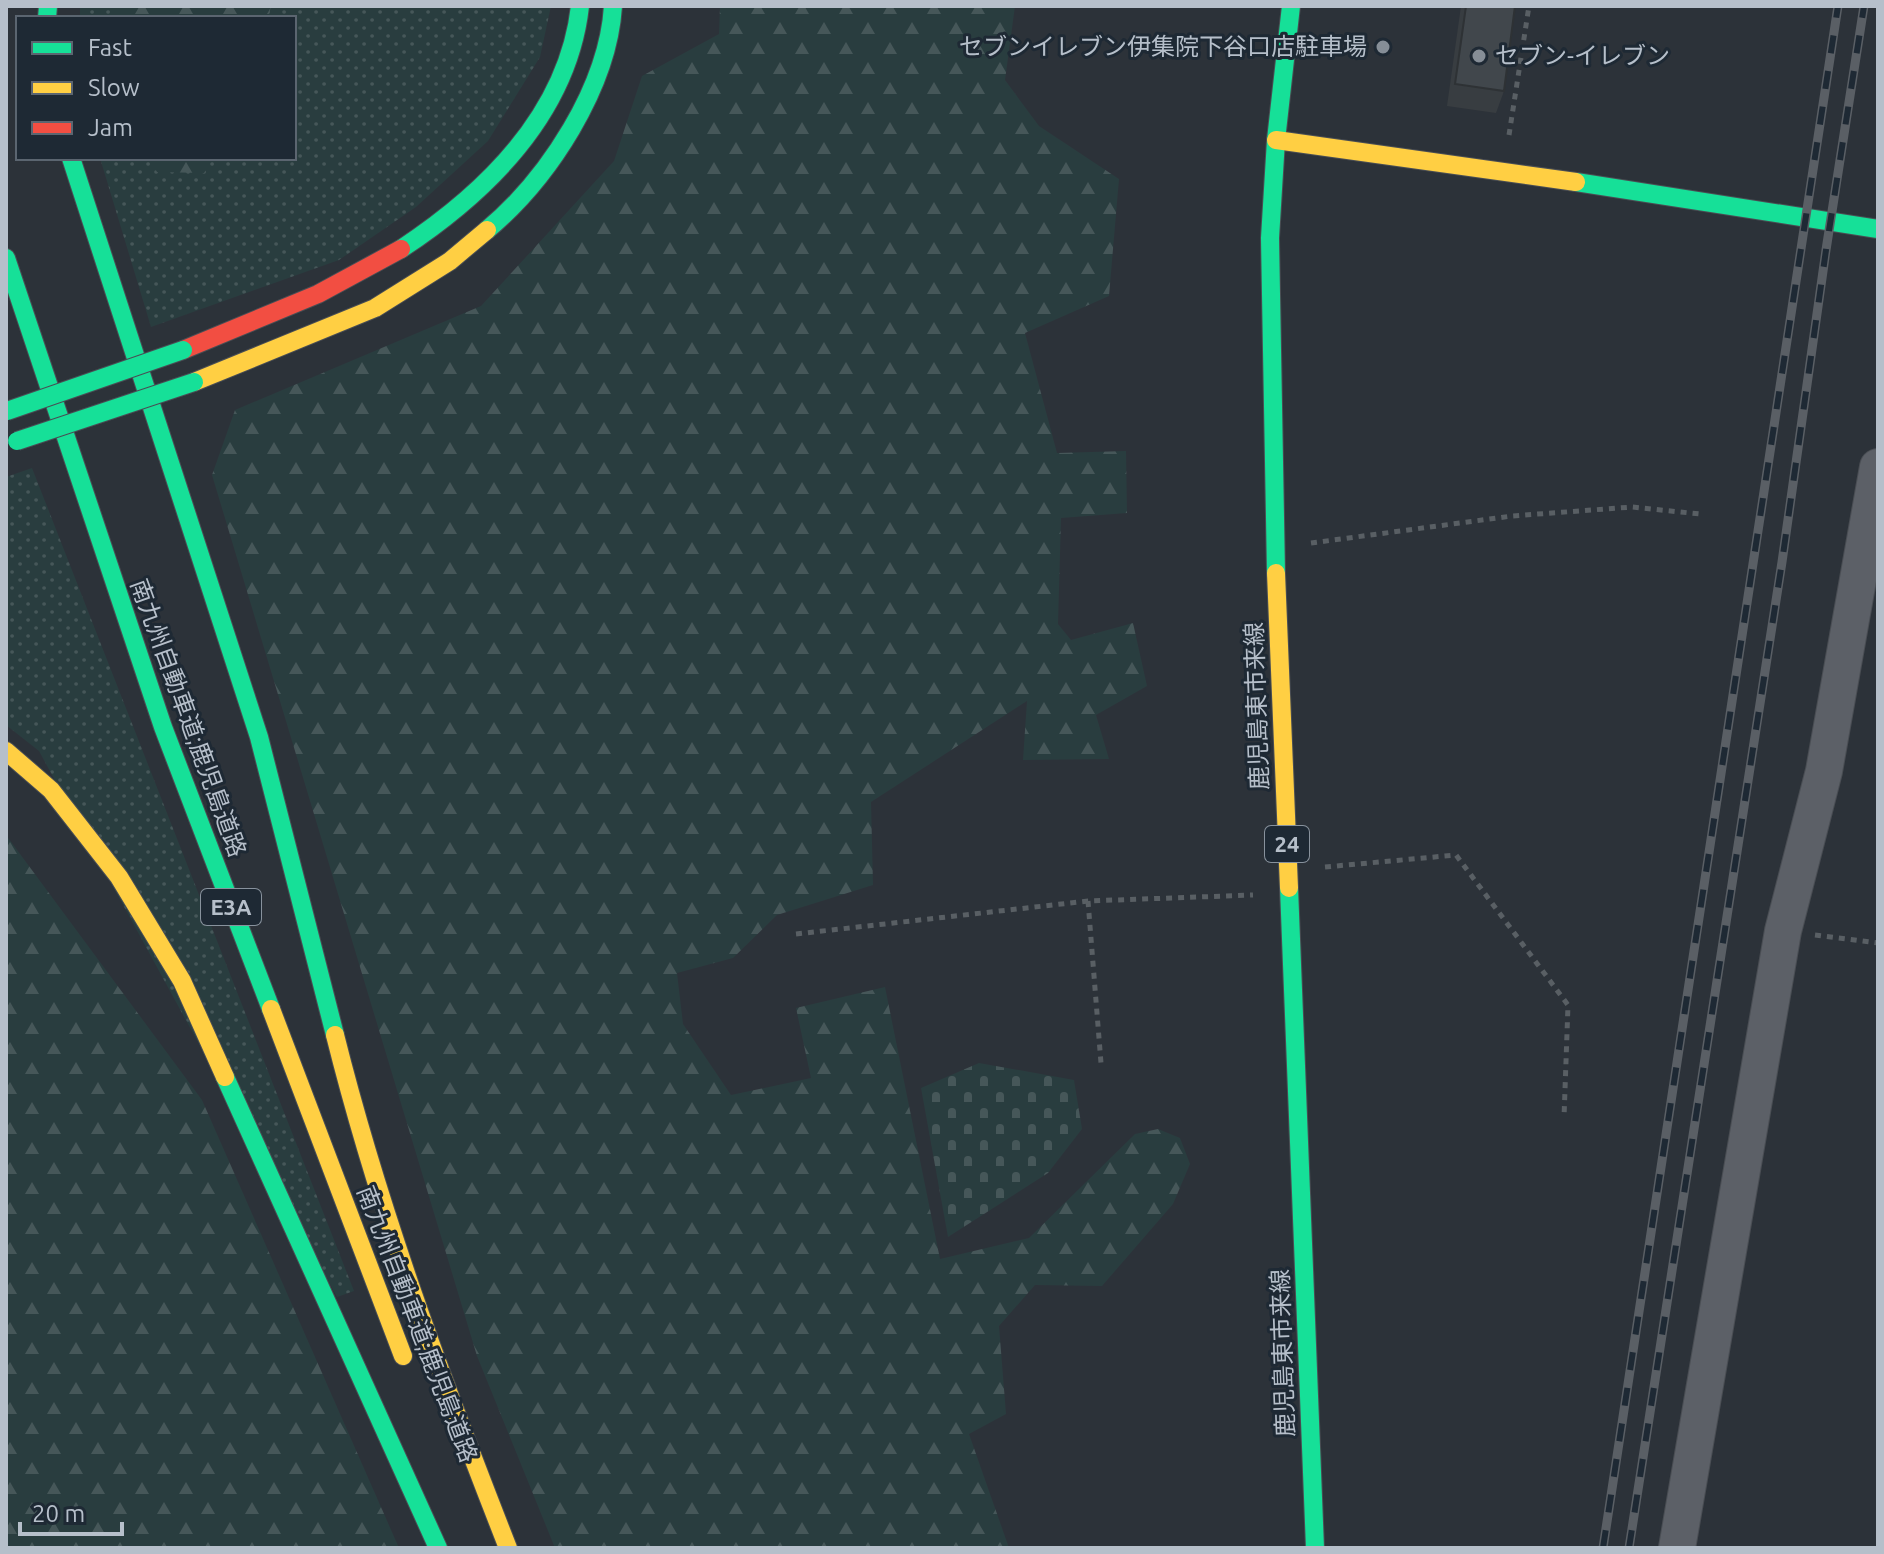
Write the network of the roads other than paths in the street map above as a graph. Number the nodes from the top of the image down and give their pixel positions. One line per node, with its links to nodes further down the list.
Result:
1 (580, 6): 8 (main road, bridge)
2 (613, 6): 9 (main road, bridge)
3 (1291, 6): 4 (main road, 鹿児島東市来線 / 24)
4 (1276, 140): 6 (main road); 15 (main road, 鹿児島東市来線 / 24)
5 (72, 160): 14 (main road)
6 (1878, 229)
7 (6, 258): 12 (main road, 南九州自動車道;鹿児島道路 / E3A)
8 (6, 412)
9 (11, 443)
10 (1878, 467): 16 (street)
11 (6, 751): 13 (main road)
12 (408, 1369)
13 (438, 1548)
14 (508, 1548)
15 (1315, 1548)
16 (1677, 1548)

